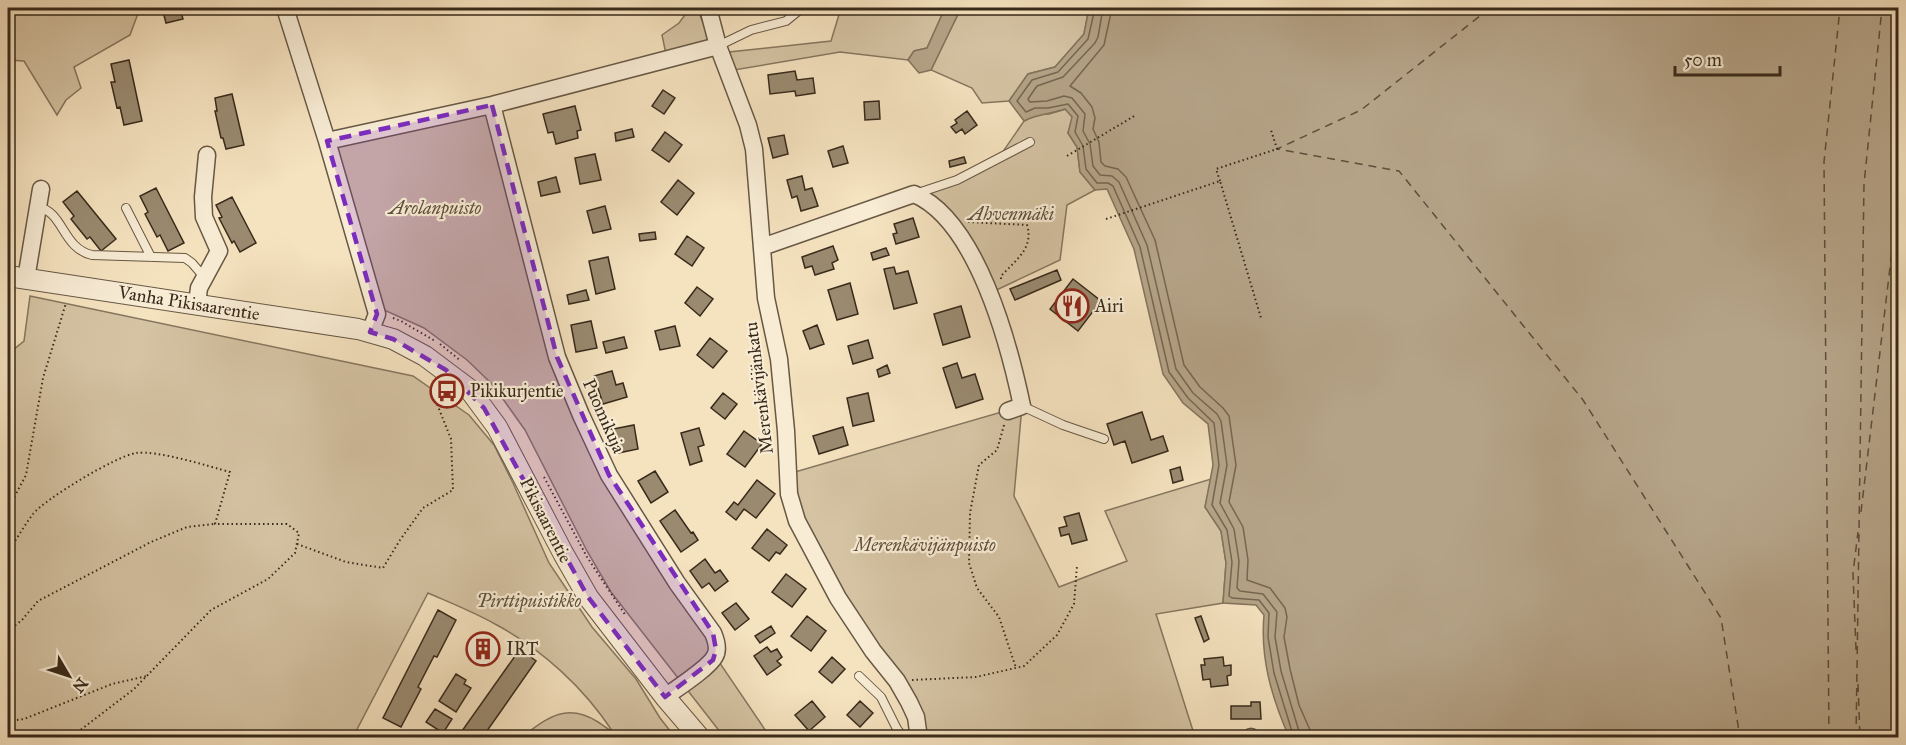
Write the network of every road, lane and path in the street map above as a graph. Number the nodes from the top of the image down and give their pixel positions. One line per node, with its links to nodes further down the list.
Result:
1 (285, 8): 8 (street)
2 (708, 8): 4 (street, Merenkävijänkatu)
3 (802, 8): 4 (lane)
4 (718, 46): 5 (street); 19 (street, Merenkävijänkatu)
5 (492, 105): 8 (street); 45 (street, Puomikuja)
6 (1136, 115): 11 (path)
7 (1271, 130): 12 (path)
8 (327, 141): 26 (street)
9 (1030, 142): 14 (lane)
10 (207, 155): 22 (street)
11 (1067, 156)
12 (1220, 181): 18 (path); 27 (path)
13 (41, 189): 15 (street)
14 (914, 194): 17 (street); 19 (street)
15 (38, 207): 20 (lane); 21 (street)
16 (126, 208): 20 (lane)
17 (948, 219): 24 (path); 31 (street)
18 (1107, 219)
19 (762, 246): 44 (street, Merenkävijänkatu)
20 (151, 257): 22 (lane)
21 (17, 277): 23 (street, Vanha Pikisaarentie)
22 (204, 277): 25 (street)
23 (71, 286): 25 (street, Vanha Pikisaarentie); 34 (path)
24 (1000, 286)
25 (197, 304): 28 (street, Vanha Pikisaarentie)
26 (377, 314): 28 (street); 29 (path)
27 (1261, 318)
28 (370, 333): 45 (street, Pikisaarentie)
29 (467, 365)
30 (431, 389): 36 (path)
31 (1015, 409): 32 (lane); 41 (path)
32 (1104, 439)
33 (540, 470): 39 (path)
34 (8, 509)
35 (215, 524): 36 (path); 37 (path); 40 (path)
36 (297, 544): 42 (path)
37 (8, 552)
38 (1077, 567): 41 (path)
39 (631, 624)
40 (8, 632)
41 (1016, 668): 44 (path)
42 (148, 675): 46 (path); 47 (path)
43 (860, 676): 49 (lane)
44 (897, 681): 50 (street, Merenkävijänkatu)
45 (665, 697): 48 (street, Pikisaarentie)
46 (8, 721)
47 (70, 738)
48 (700, 738)
49 (904, 738)
50 (919, 738)

